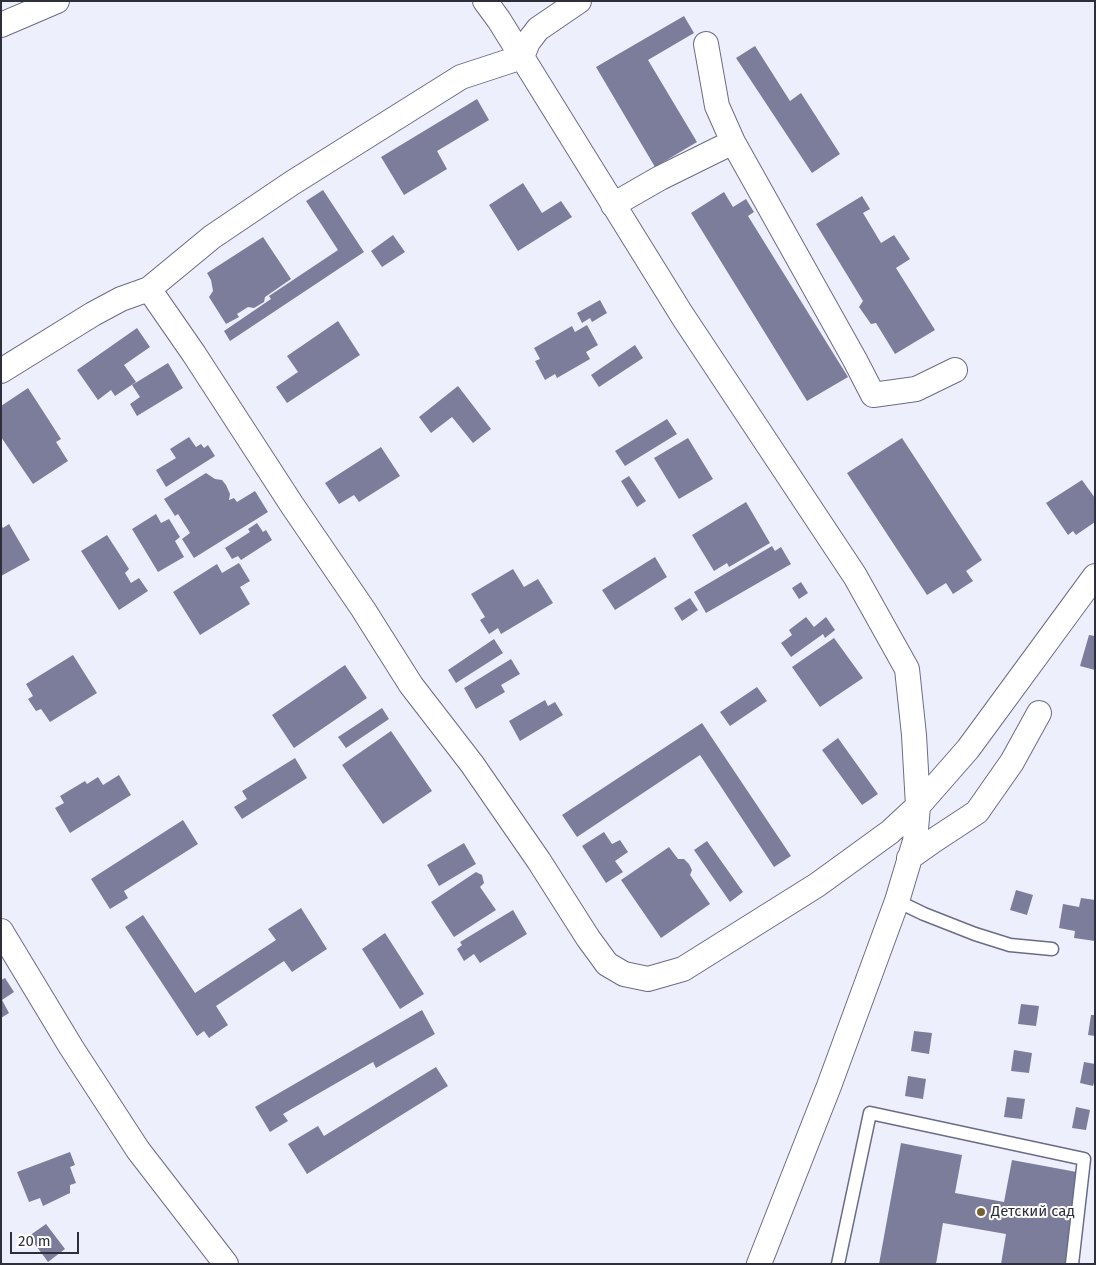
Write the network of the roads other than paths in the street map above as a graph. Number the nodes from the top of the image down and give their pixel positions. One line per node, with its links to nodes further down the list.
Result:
1 (57, 1): 4 (street)
2 (485, 1): 6 (street)
3 (579, 1): 6 (street)
4 (1, 25)
5 (706, 44): 7 (street)
6 (522, 57): 8 (street); 9 (street)
7 (733, 142): 8 (street); 10 (street)
8 (613, 204): 14 (street)
9 (149, 289): 11 (street); 14 (street)
10 (955, 370)
11 (1, 371)
12 (1095, 576): 14 (street)
13 (1039, 713): 15 (street)
14 (918, 806): 15 (street)
15 (909, 858): 16 (street)
16 (897, 900): 18 (lane); 20 (street)
17 (1, 931): 19 (street)
18 (1052, 949)
19 (226, 1264)
20 (760, 1264)
21 (838, 1264): 22 (lane)
22 (1072, 1264)

